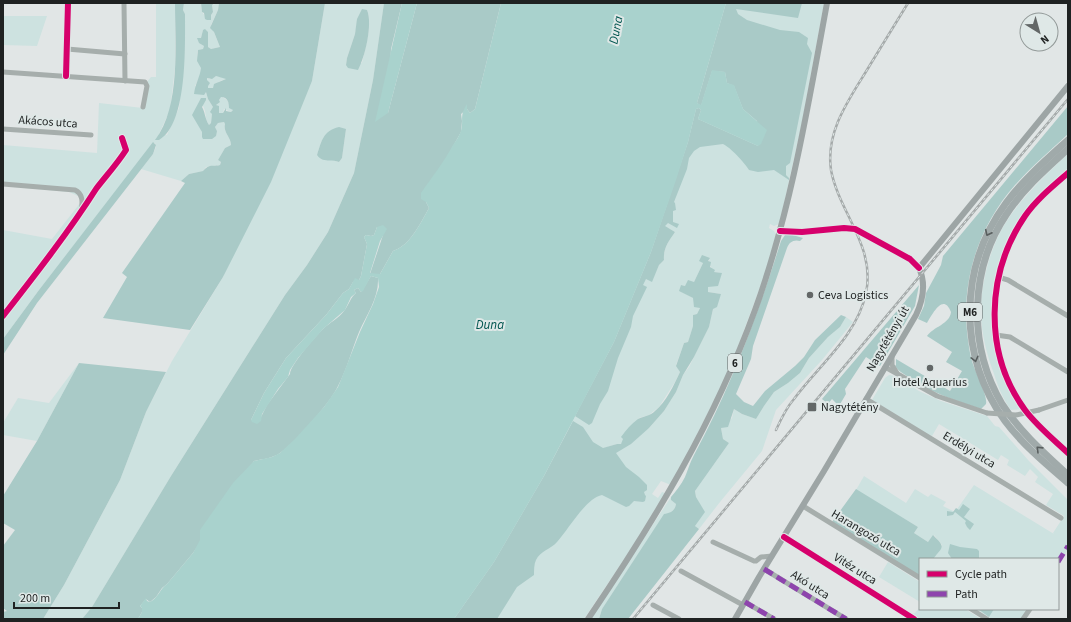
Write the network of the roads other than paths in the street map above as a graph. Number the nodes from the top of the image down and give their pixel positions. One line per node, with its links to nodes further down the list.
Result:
1 (68, 3): 4 (street)
2 (124, 3): 5 (street)
3 (827, 3): 19 (main road, 6)
4 (67, 50): 5 (street); 7 (street)
5 (125, 54): 8 (street)
6 (3, 72): 7 (street)
7 (66, 76): 8 (street)
8 (125, 81): 10 (street)
9 (1068, 86): 20 (main road)
10 (143, 107)
11 (3, 129): 12 (street, Akácos utca)
12 (91, 135)
13 (122, 138): 18 (street)
14 (1068, 140): 34 (highway, M6, one-way to 34)
15 (1068, 149): 33 (highway, M6, one-way to 15)
16 (1068, 173): 21 (street)
17 (3, 184): 18 (street)
18 (79, 215): 22 (street)
19 (780, 232): 20 (street); 47 (main road, 6)
20 (919, 268): 25 (main road, Nagytétényi út)
21 (998, 277): 23 (street); 24 (street)
22 (4, 314)
23 (1068, 316)
24 (996, 335): 27 (street); 32 (street)
25 (892, 355): 26 (main road, Nagytétényi út); 28 (street)
26 (885, 367): 28 (street); 29 (main road, Nagytétényi út)
27 (1068, 372)
28 (897, 374): 29 (street); 31 (street, bridge)
29 (878, 380): 30 (main road, Nagytétényi út)
30 (866, 399): 35 (main road, Nagytétényi út); 36 (street, Erdélyi utca)
31 (1068, 400)
32 (1068, 453)
33 (1068, 475)
34 (1068, 483)
35 (803, 506): 37 (main road, Nagytétényi út); 42 (street, Harangozó utca)
36 (1061, 518)
37 (784, 537): 39 (main road, Nagytétényi út); 52 (street, Vitéz utca)
38 (713, 542): 39 (street)
39 (772, 556): 40 (main road, Nagytétényi út)
40 (764, 569): 43 (main road, Nagytétényi út); 51 (street, Akó utca)
41 (681, 571): 43 (street)
42 (919, 577)
43 (744, 604): 49 (main road, Nagytétényi út); 50 (street)
44 (653, 605): 48 (street)
45 (973, 610): 53 (street)
46 (1029, 610): 54 (street)
47 (588, 619)
48 (679, 619)
49 (735, 619)
50 (774, 619)
51 (846, 619)
52 (914, 619)
53 (987, 619)
54 (1024, 619)

